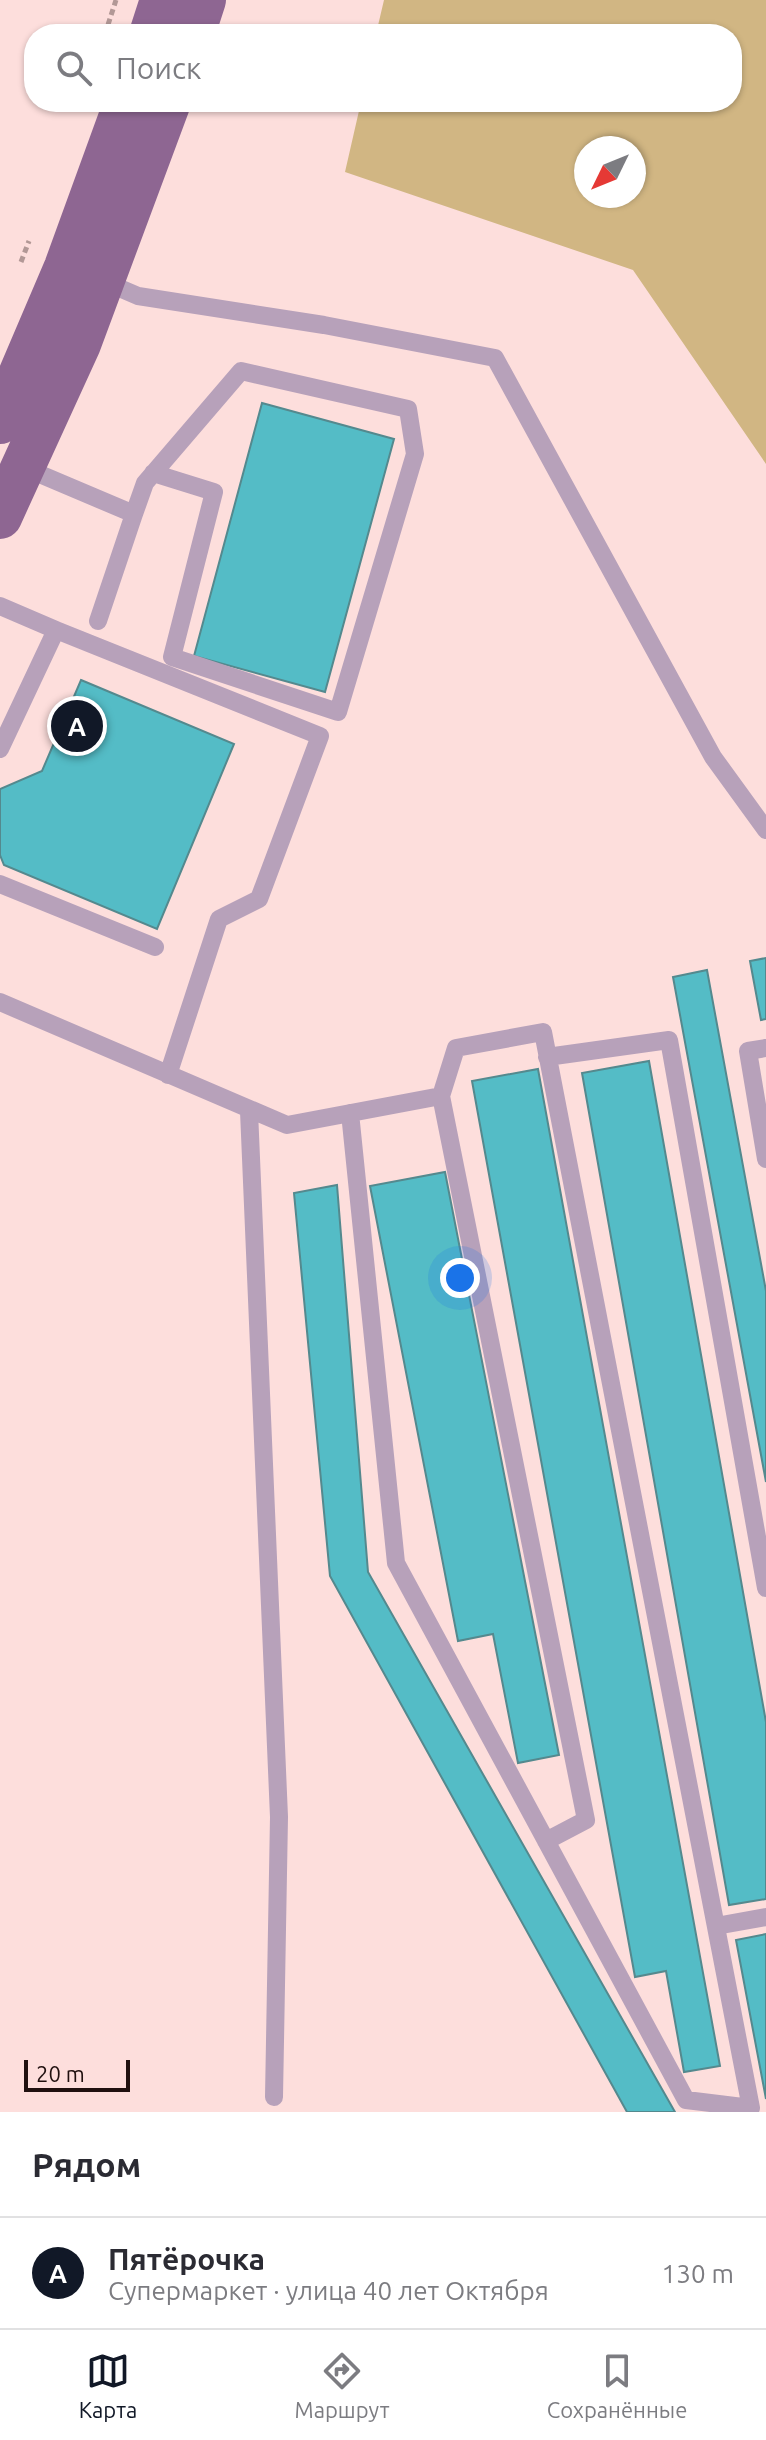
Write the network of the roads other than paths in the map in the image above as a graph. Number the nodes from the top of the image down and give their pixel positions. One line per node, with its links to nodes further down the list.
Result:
1 (162, 0): 3 (main road)
2 (204, 0): 4 (main road)
3 (154, 24)
4 (196, 24)
5 (124, 112): 7 (main road)
6 (164, 112): 7 (main road)
7 (84, 274): 8 (main road); 9 (main road); 17 (lane)
8 (0, 422)
9 (23, 467): 11 (lane); 12 (main road)
10 (153, 473): 10 (lane); 11 (lane)
11 (134, 514): 14 (lane)
12 (0, 517)
13 (0, 606): 15 (lane)
14 (98, 621)
15 (56, 630): 16 (lane); 23 (lane)
16 (0, 749)
17 (766, 830)
18 (0, 884): 19 (lane)
19 (155, 947)
20 (0, 1002): 23 (lane)
21 (766, 1048): 27 (lane)
22 (547, 1057): 24 (lane); 28 (lane); 31 (lane)
23 (168, 1075): 25 (lane)
24 (441, 1096): 26 (lane); 29 (lane)
25 (249, 1111): 26 (lane); 32 (lane)
26 (350, 1113): 29 (lane)
27 (766, 1159)
28 (766, 1588)
29 (546, 1841): 33 (lane)
30 (766, 1917): 31 (lane)
31 (716, 1926): 33 (lane)
32 (274, 2097)
33 (690, 2106)

